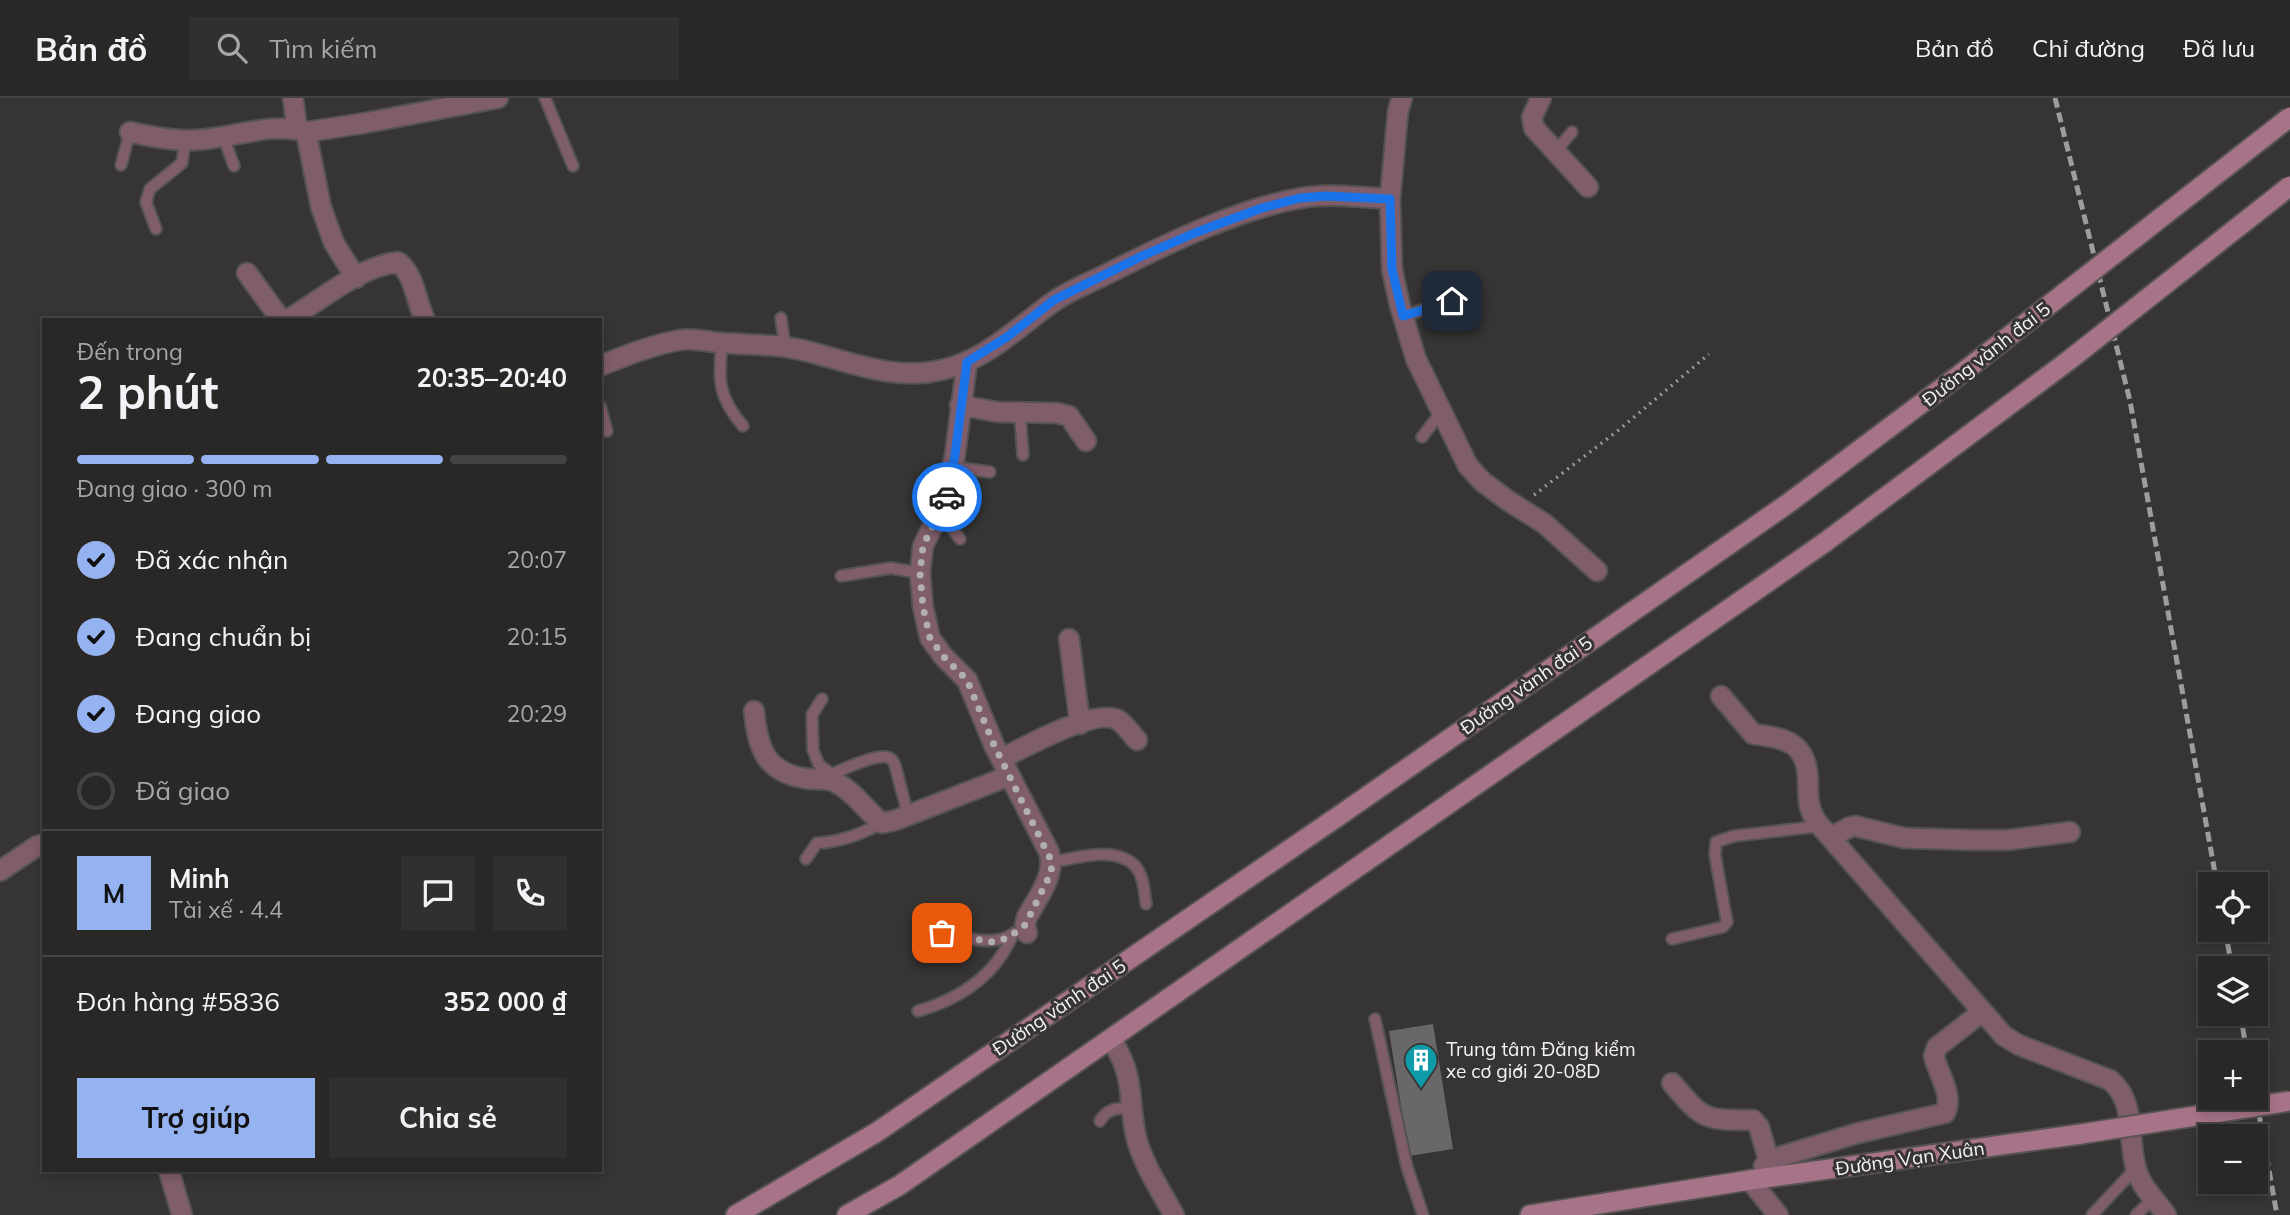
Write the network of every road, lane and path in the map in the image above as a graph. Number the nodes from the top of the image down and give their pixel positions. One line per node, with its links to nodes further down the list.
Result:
1 (293, 98): 7 (street)
2 (498, 98): 7 (street)
3 (545, 98): 15 (lane)
4 (1402, 98): 18 (street)
5 (1541, 98): 12 (street)
6 (2290, 117): 83 (main road, Đường vành đai 5, bridge)
7 (301, 130): 10 (street); 21 (street)
8 (130, 132): 11 (street); 13 (lane)
9 (1572, 132): 12 (lane)
10 (223, 136): 11 (street); 14 (lane)
11 (185, 140): 19 (lane)
12 (1555, 152): 17 (street)
13 (121, 165)
14 (234, 166)
15 (573, 166)
16 (2290, 186): 84 (main road, bridge)
17 (1588, 187)
18 (1390, 199): 23 (street); 31 (street)
19 (156, 229)
20 (247, 273): 24 (street)
21 (356, 278): 25 (street); 26 (street)
22 (1452, 301): 23 (lane)
23 (1403, 316): 34 (street)
24 (284, 318)
25 (290, 318)
26 (424, 318)
27 (781, 318): 29 (lane)
28 (722, 343): 29 (street); 32 (street); 37 (lane)
29 (785, 347): 31 (street)
30 (1709, 354): 44 (path)
31 (967, 362): 33 (street)
32 (602, 365)
33 (960, 405): 36 (street); 42 (street)
34 (1442, 411): 39 (lane); 44 (street)
35 (602, 413): 38 (lane)
36 (1020, 414): 40 (street); 41 (lane)
37 (743, 426)
38 (607, 431)
39 (1422, 437)
40 (1086, 441)
41 (1023, 455)
42 (953, 467): 43 (lane); 45 (street)
43 (990, 472)
44 (1518, 508): 47 (street)
45 (940, 513): 46 (lane); 48 (street)
46 (960, 540)
47 (1597, 571)
48 (920, 573): 49 (lane); 56 (street)
49 (841, 576)
50 (1069, 639): 54 (street)
51 (1721, 696): 60 (street)
52 (822, 699): 57 (lane)
53 (754, 711): 57 (street)
54 (1080, 723): 55 (street); 56 (street)
55 (1136, 740)
56 (1005, 767): 58 (street); 64 (street)
57 (827, 776): 58 (lane); 59 (street)
58 (908, 815): 59 (street)
59 (883, 823): 63 (lane)
60 (1826, 832): 61 (street); 69 (lane); 71 (street)
61 (2070, 832)
62 (42, 845): 65 (street)
63 (806, 859)
64 (1052, 862): 66 (lane); 67 (street)
65 (0, 871)
66 (1146, 904)
67 (1022, 930): 68 (lane); 70 (lane)
68 (942, 933)
69 (1672, 939)
70 (918, 1011)
71 (1982, 1012): 78 (street); 79 (street)
72 (1376, 1019): 86 (lane)
73 (1115, 1046): 76 (street)
74 (1672, 1083): 79 (street)
75 (2290, 1101): 79 (main road, Đường Vạn Xuân, bridge)
76 (1133, 1107): 77 (lane); 85 (street)
77 (1100, 1121)
78 (2136, 1168): 81 (street); 89 (lane)
79 (1761, 1171): 87 (main road, Đường Vạn Xuân); 88 (street)
80 (169, 1172): 82 (street)
81 (2154, 1198): 90 (lane); 91 (street)
82 (181, 1215)
83 (736, 1215)
84 (847, 1215)
85 (1174, 1215)
86 (1423, 1215)
87 (1530, 1215)
88 (1778, 1215)
89 (2092, 1215)
90 (2136, 1215)
91 (2166, 1215)

